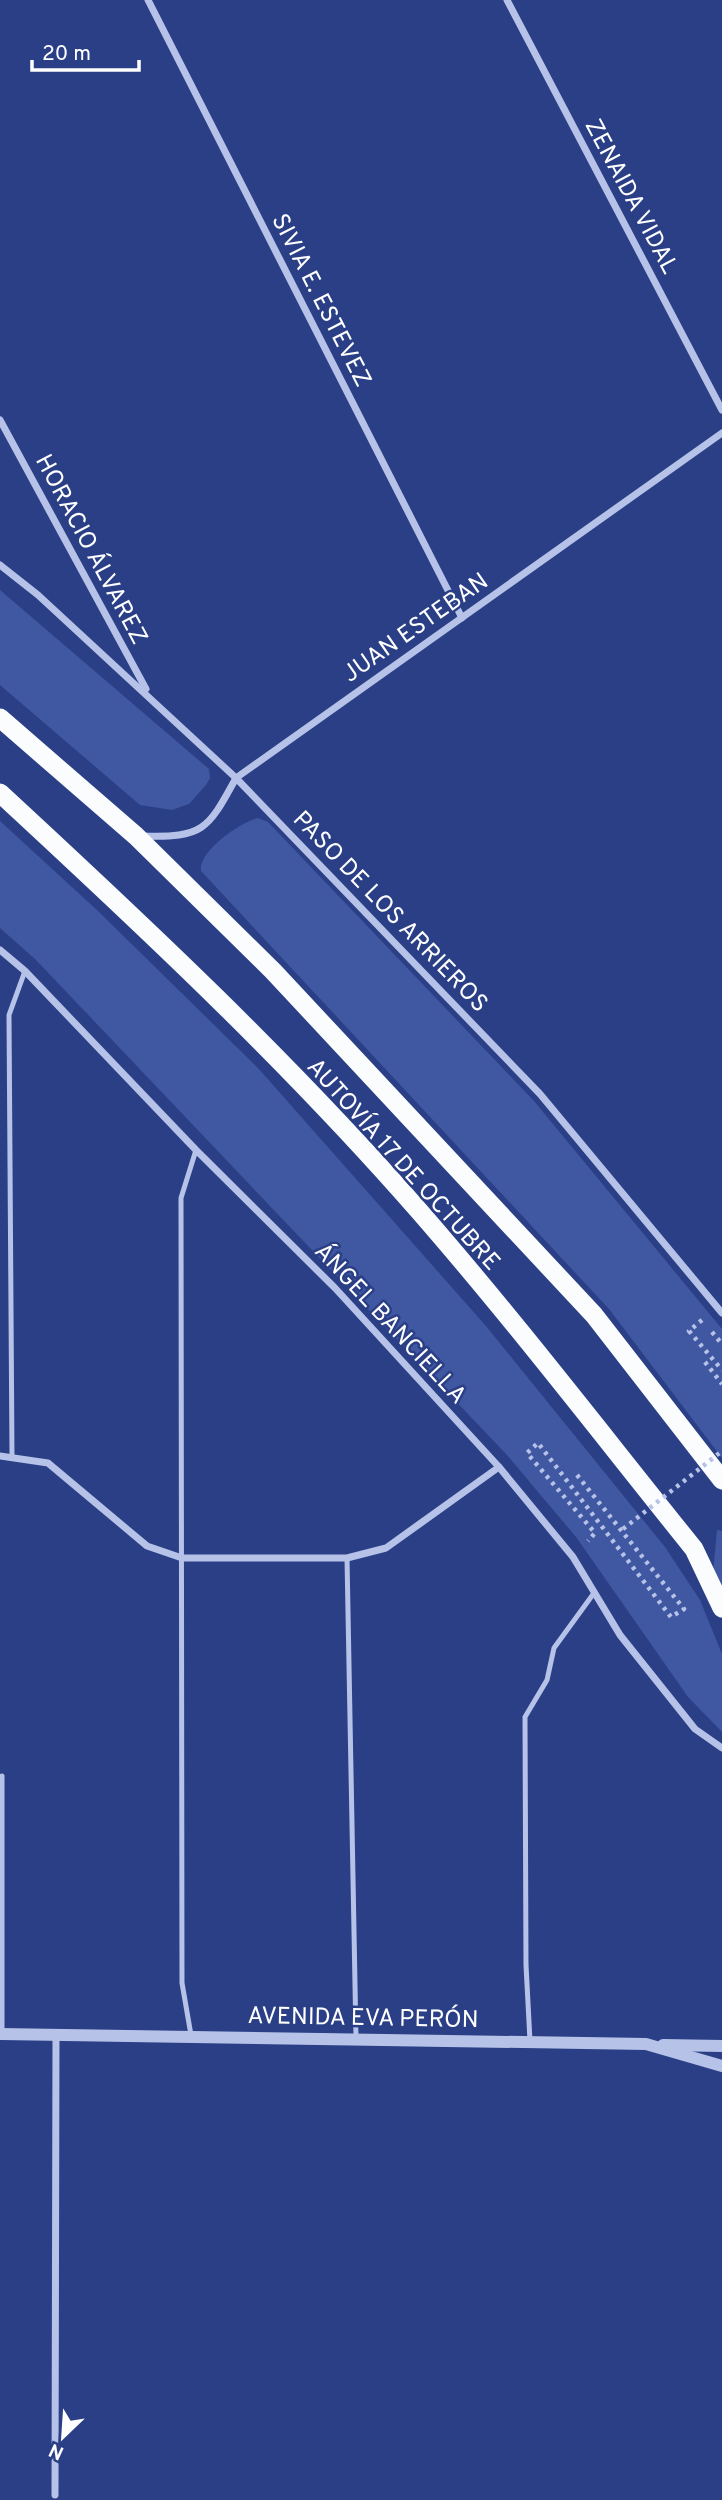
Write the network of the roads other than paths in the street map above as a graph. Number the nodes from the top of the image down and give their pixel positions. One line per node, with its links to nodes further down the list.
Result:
1 (148, 0): 7 (street, SIVIA E. ESTEVEZ)
2 (507, 0): 3 (street, ZENAIDA VIDAL)
3 (722, 410)
4 (0, 420): 8 (street, HORACIO ÁLVAREZ)
5 (722, 433): 7 (street, JUAN ESTEBAN)
6 (0, 565): 8 (street, PASO DE LOS ARRIEROS)
7 (462, 618): 10 (street, JUAN ESTEBAN)
8 (149, 696): 10 (street, PASO DE LOS ARRIEROS)
9 (0, 718): 12 (highway, AUTOVÍA 17 DE OCTUBRE)
10 (236, 778): 12 (street, JUAN ESTEBAN); 16 (street, PASO DE LOS ARRIEROS)
11 (0, 793): 24 (highway, AUTOVÍA 17 DE OCTUBRE)
12 (136, 836): 20 (highway, AUTOVÍA 17 DE OCTUBRE)
13 (0, 950): 14 (street, ÁNGEL BANCIELLA)
14 (25, 971): 15 (street, ÁNGEL BANCIELLA); 18 (lane)
15 (196, 1150): 19 (street, ÁNGEL BANCIELLA); 21 (lane)
16 (722, 1313)
17 (0, 1455): 18 (street)
18 (12, 1456): 21 (street)
19 (499, 1467): 22 (street); 23 (street, ÁNGEL BANCIELLA)
20 (722, 1480)
21 (182, 1558): 22 (street); 29 (lane)
22 (347, 1558): 30 (lane)
23 (594, 1593): 25 (street, ÁNGEL BANCIELLA); 31 (lane)
24 (722, 1608)
25 (722, 1748)
26 (2, 1776): 27 (lane)
27 (1, 2034): 28 (street, AVENIDA EVA PERÓN)
28 (56, 2034): 29 (street, AVENIDA EVA PERÓN); 35 (street)
29 (191, 2035): 30 (street, AVENIDA EVA PERÓN)
30 (356, 2039): 31 (street, AVENIDA EVA PERÓN)
31 (530, 2041): 32 (street, AVENIDA EVA PERÓN)
32 (646, 2044): 33 (street); 34 (street, AVENIDA EVA PERÓN)
33 (722, 2046)
34 (722, 2067)
35 (55, 2495)

